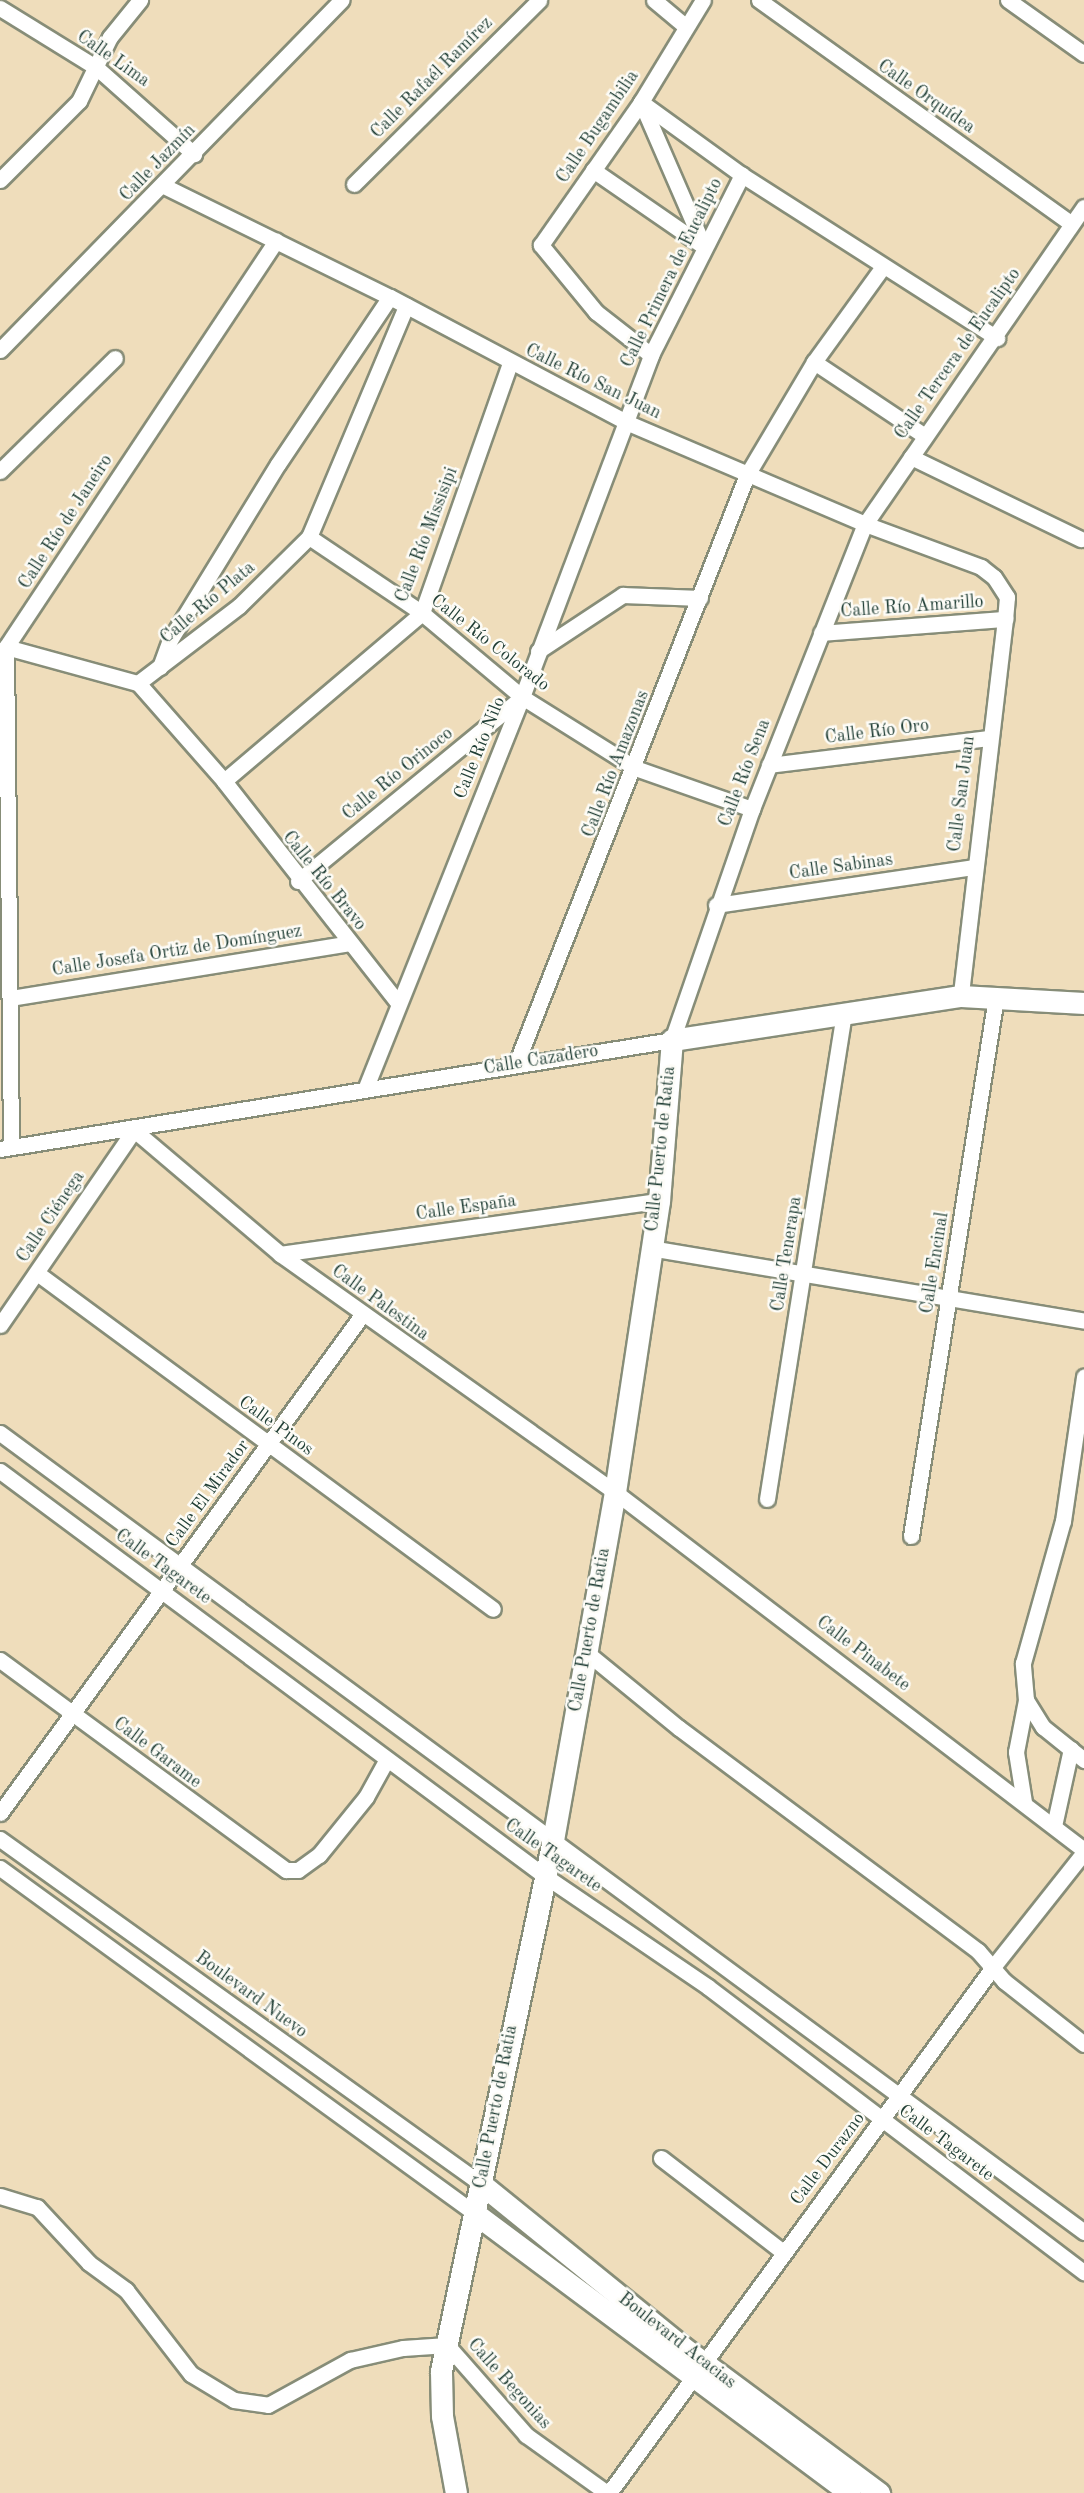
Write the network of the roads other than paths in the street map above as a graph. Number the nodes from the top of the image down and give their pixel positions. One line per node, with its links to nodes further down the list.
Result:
1 (140, 0): 11 (street)
2 (342, 0): 13 (street, Calle Jazmín)
3 (538, 0): 17 (street, Calle Rafaél Ramírez)
4 (654, 0): 9 (street)
5 (703, 0): 9 (street, Calle Bugambilia)
6 (759, 0): 20 (street, Calle Orquídea)
7 (1008, 0): 10 (street)
8 (1, 10): 11 (street, Calle Lima)
9 (685, 26): 12 (street, Calle Bugambilia)
10 (1084, 54)
11 (97, 68): 13 (street, Calle Lima); 16 (street)
12 (641, 102): 14 (street, Calle Bugambilia); 15 (street); 22 (street)
13 (194, 154): 18 (street, Calle Jazmín)
14 (593, 170): 22 (street); 28 (street, Calle Bugambilia)
15 (742, 175): 22 (street, Calle Primera de Eucalipto); 23 (street)
16 (0, 180)
17 (354, 184)
18 (164, 186): 21 (street, Calle Río San Juan); 27 (street, Calle Jazmín)
19 (1084, 207): 20 (street, Calle Tercera de Eucalipto)
20 (1071, 223): 26 (street, Calle Tercera de Eucalipto)
21 (276, 241): 24 (street, Calle Río San Juan); 45 (street, Calle Río de Janeiro)
22 (704, 247): 28 (street, Calle Primera de Eucalipto)
23 (882, 268): 26 (street); 30 (street, Calle Río Amazonas)
24 (390, 297): 25 (street, Calle Río San Juan); 47 (street, Calle Río Plata)
25 (406, 306): 31 (street, Calle Río San Juan); 38 (street, Calle Río Plata)
26 (997, 338): 33 (street, Calle Tercera de Eucalipto)
27 (0, 351)
28 (651, 354): 32 (street, Calle Primera de Eucalipto)
29 (115, 358): 35 (street)
30 (814, 362): 33 (street); 36 (street, Calle Río Amazonas)
31 (510, 363): 32 (street, Calle Río San Juan); 42 (street, Calle Río Missisipi)
32 (626, 422): 36 (street, Calle Río San Juan); 46 (street, Calle Río Nilo)
33 (925, 436): 34 (street, Calle Tercera de Eucalipto)
34 (911, 457): 37 (street, Calle Tercera de Eucalipto); 39 (street)
35 (0, 471)
36 (747, 475): 37 (street, Calle Río San Juan); 41 (street, Calle Río Amazonas)
37 (865, 524): 40 (street, Calle Río San Juan); 44 (street, Calle Río Sena)
38 (309, 537): 42 (street, Calle Río Colorado); 47 (street, Calle Río Plata)
39 (1081, 539)
40 (1007, 597): 43 (street, Calle San Juan)
41 (700, 598): 46 (street); 52 (street, Calle Río Amazonas)
42 (422, 613): 49 (street, Calle Río Colorado); 53 (street, Calle Río Missisipi)
43 (1005, 619): 44 (street, Calle Río Amarillo); 50 (street, Calle San Juan)
44 (821, 633): 51 (street, Calle Río Sena)
45 (6, 647): 48 (street); 61 (street)
46 (538, 651): 49 (street, Calle Río Nilo)
47 (160, 668): 48 (street)
48 (138, 683): 53 (street, Calle Río Bravo)
49 (522, 697): 52 (street, Calle Río Colorado); 56 (street, Calle Río Orinoco); 62 (street, Calle Río Nilo)
50 (989, 738): 51 (street, Calle Río Oro); 55 (street, Calle San Juan)
51 (769, 765): 54 (street, Calle Río Sena)
52 (635, 768): 54 (street, Calle Río Colorado); 66 (street, Calle Río Amazonas)
53 (224, 781): 56 (street, Calle Río Bravo)
54 (752, 809): 57 (street, Calle Río Sena)
55 (972, 867): 57 (street, Calle Sabinas); 59 (street, Calle San Juan)
56 (298, 881): 58 (street, Calle Río Bravo)
57 (716, 905): 65 (street, Calle Río Sena)
58 (349, 943): 61 (street, Calle Josefa Ortiz de Domínguez); 62 (street, Calle Río Bravo)
59 (961, 996): 60 (street, Calle Cazadero); 64 (street, Calle Cazadero)
60 (996, 997): 63 (street, Calle Cazadero); 75 (street, Calle Encinal)
61 (11, 998): 69 (street)
62 (398, 1003): 67 (street, Calle Río Nilo)
63 (1084, 1003)
64 (844, 1014): 65 (street, Calle Cazadero); 73 (street, Calle Tenerapa)
65 (672, 1040): 66 (street, Calle Cazadero); 70 (street, Calle Puerto de Ratia)
66 (516, 1064): 67 (street, Calle Cazadero)
67 (366, 1087): 68 (street, Calle Cazadero)
68 (134, 1130): 69 (street, Calle Cazadero); 72 (street, Calle Palestina); 74 (street, Calle Ciénega)
69 (5, 1148)
70 (659, 1201): 71 (street, Calle Puerto de Ratia); 72 (street, Calle España)
71 (650, 1248): 73 (street); 83 (street, Calle Puerto de Ratia)
72 (280, 1254): 76 (street, Calle Palestina)
73 (804, 1272): 75 (street); 84 (street, Calle Tenerapa)
74 (37, 1274): 78 (street, Calle Ciénega); 81 (street, Calle Pinos)
75 (950, 1295): 77 (street); 85 (street, Calle Encinal)
76 (362, 1315): 81 (street, Calle El Mirador); 83 (street, Calle Palestina)
77 (1084, 1321)
78 (0, 1325)
79 (1084, 1377): 91 (street)
80 (0, 1433): 86 (street, Calle Tagarete)
81 (268, 1445): 86 (street, Calle El Mirador); 88 (street, Calle Pinos)
82 (0, 1471): 87 (street, Calle Tagarete)
83 (615, 1492): 89 (street, Calle Puerto de Ratia); 96 (street, Calle Pinabete)
84 (767, 1499)
85 (911, 1536)
86 (181, 1565): 87 (street, Calle El Mirador); 100 (street, Calle Tagarete)
87 (162, 1591): 92 (street, Calle El Mirador); 94 (street, Calle Tagarete)
88 (492, 1609)
89 (586, 1652): 100 (street, Calle Puerto de Ratia); 105 (street)
90 (0, 1660): 92 (street, Calle Garame)
91 (1026, 1700): 93 (street); 96 (street)
92 (74, 1714): 94 (street, Calle Garame); 97 (street, Calle El Mirador)
93 (1071, 1749): 95 (street); 98 (street)
94 (387, 1759): 103 (street, Calle Tagarete)
95 (1084, 1760)
96 (1024, 1802): 98 (street, Calle Pinabete)
97 (0, 1812)
98 (1054, 1826): 101 (street, Calle Pinabete)
99 (0, 1839): 111 (street, Boulevard Nuevo)
100 (553, 1840): 103 (street, Calle Puerto de Ratia); 104 (street, Calle Tagarete)
101 (1084, 1851): 105 (street, Calle Durazno)
102 (0, 1868): 113 (street)
103 (542, 1874): 106 (street, Calle Tagarete); 111 (street, Calle Puerto de Ratia)
104 (725, 1967): 106 (street); 108 (street, Calle Tagarete)
105 (993, 1967): 107 (street); 108 (street, Calle Durazno)
106 (708, 1987): 109 (street, Calle Tagarete)
107 (1084, 2044)
108 (900, 2096): 109 (street, Calle Durazno); 114 (street, Calle Tagarete)
109 (882, 2120): 115 (street, Calle Durazno); 116 (street, Calle Tagarete)
110 (661, 2158): 115 (street)
111 (480, 2183): 113 (street, Calle Puerto de Ratia); 118 (street, Boulevard Acacias)
112 (0, 2196): 117 (street, Calle Begonias)
113 (477, 2215): 117 (street, Calle Puerto de Ratia); 118 (street, Boulevard Acacias)
114 (1084, 2232)
115 (783, 2252): 118 (street, Calle Durazno)
116 (1084, 2272)
117 (447, 2346): 119 (street, Calle Puerto de Ratia); 120 (street, Calle Begonias)
118 (701, 2372): 120 (street, Calle Durazno); 121 (street, Boulevard Acacias); 122 (street, Boulevard Acacias)
119 (456, 2493)
120 (608, 2493)
121 (850, 2493)
122 (879, 2493)

